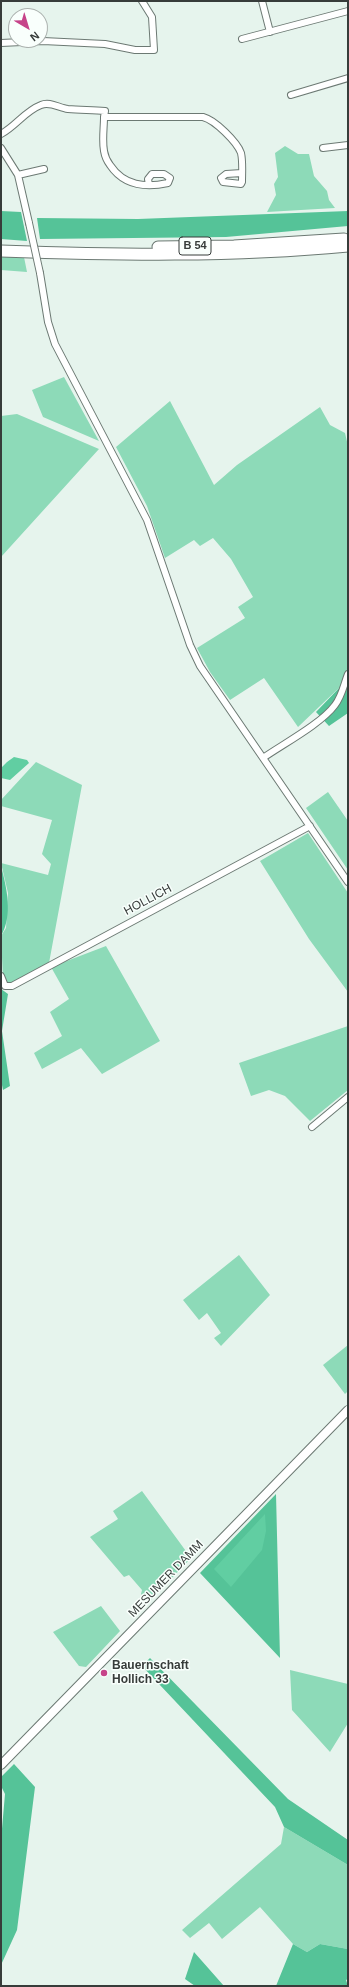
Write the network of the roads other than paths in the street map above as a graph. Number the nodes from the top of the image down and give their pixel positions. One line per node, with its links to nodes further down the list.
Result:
1 (142, 1): 6 (street)
2 (262, 1): 4 (street)
3 (348, 11): 4 (street)
4 (270, 32): 5 (street)
5 (242, 39)
6 (1, 43)
7 (348, 78): 8 (street)
8 (292, 95)
9 (104, 117): 10 (street); 16 (street); 18 (street)
10 (1, 134)
11 (348, 145): 13 (street); 14 (street)
12 (1, 148): 17 (street)
13 (324, 148)
14 (348, 153)
15 (44, 168): 17 (street)
16 (242, 173)
17 (18, 175): 24 (street, bridge)
18 (149, 185)
19 (348, 239): 20 (highway, B 54)
20 (1, 245)
21 (348, 246): 22 (highway, B 54)
22 (1, 251)
23 (348, 674): 24 (street)
24 (263, 758): 25 (street)
25 (310, 826): 26 (street); 27 (street, HOLLICH)
26 (348, 882)
27 (1, 976)
28 (348, 1097): 29 (street)
29 (312, 1127)
30 (348, 1410): 31 (main road, MESUMER DAMM)
31 (1, 1765)

